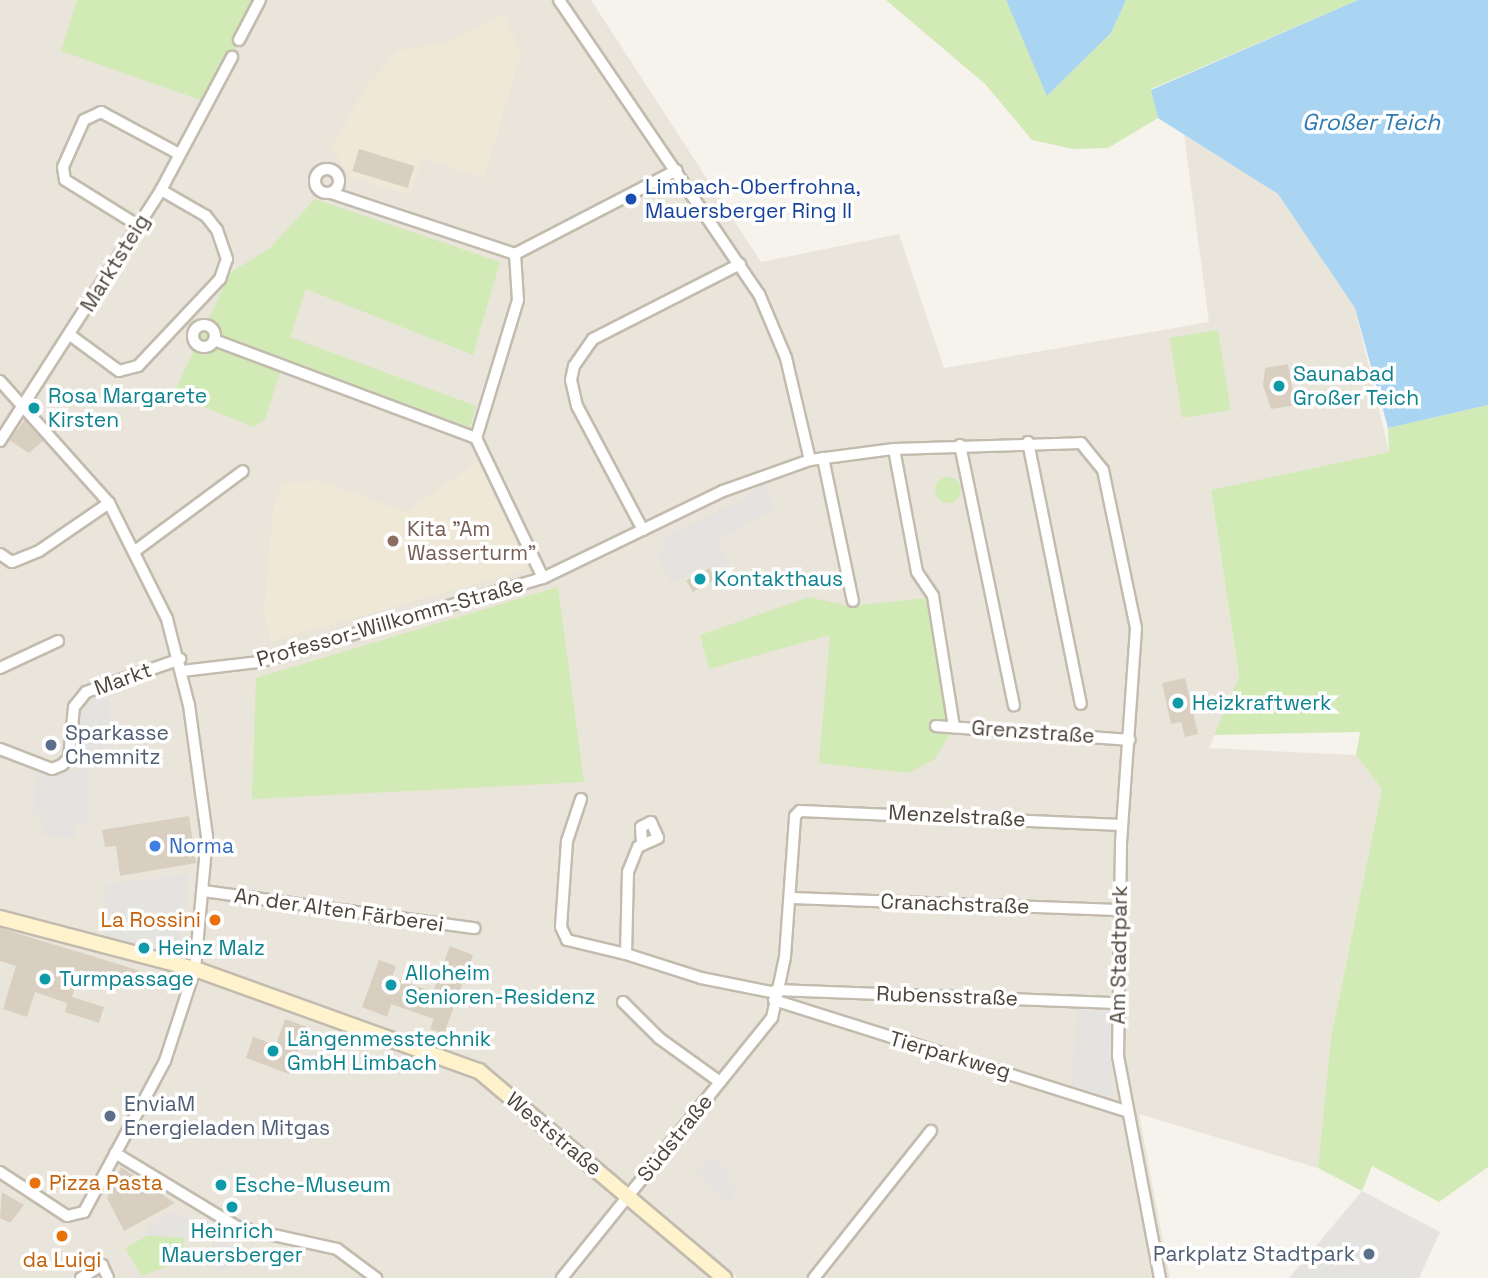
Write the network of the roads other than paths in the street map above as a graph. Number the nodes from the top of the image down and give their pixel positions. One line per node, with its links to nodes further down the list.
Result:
1 (260, 0): 3 (street)
2 (559, 0): 6 (street)
3 (239, 40)
4 (232, 57): 5 (street, Marktsteig)
5 (179, 154): 7 (street, Marktsteig); 9 (street)
6 (677, 170): 10 (street); 11 (street)
7 (161, 190): 9 (street, Marktsteig); 12 (street, Marktsteig)
8 (331, 193): 10 (street)
9 (139, 226): 12 (street, Marktsteig)
10 (515, 254): 16 (street)
11 (740, 264): 22 (street); 25 (street)
12 (70, 335): 15 (street, Marktsteig)
13 (214, 340): 16 (street)
14 (0, 382): 15 (street)
15 (23, 407): 17 (street, Marktsteig); 24 (street)
16 (476, 438): 28 (street)
17 (0, 441)
18 (1028, 442): 19 (street, Professor-Willkomm-Straße); 30 (street, Professor-Willkomm-Straße); 35 (street)
19 (960, 445): 20 (street, Professor-Willkomm-Straße); 36 (street)
20 (894, 449): 21 (street, Professor-Willkomm-Straße); 38 (street)
21 (823, 458): 22 (street, Professor-Willkomm-Straße); 29 (street)
22 (810, 460): 25 (street, Professor-Willkomm-Straße)
23 (243, 471): 26 (street)
24 (109, 503): 26 (street); 27 (street)
25 (643, 530): 28 (street, Professor-Willkomm-Straße)
26 (135, 551): 32 (street)
27 (0, 554)
28 (543, 578): 34 (street, Professor-Willkomm-Straße)
29 (853, 601)
30 (1136, 628): 39 (street, Am Stadtpark)
31 (58, 641): 33 (street)
32 (180, 659): 34 (street); 40 (street, Markt)
33 (0, 668)
34 (182, 671): 45 (street)
35 (1081, 704)
36 (1014, 705)
37 (936, 726): 38 (street, Grenzstraße)
38 (954, 727): 39 (street, Grenzstraße)
39 (1129, 740): 43 (street, Am Stadtpark)
40 (0, 749)
41 (581, 799): 50 (street)
42 (795, 816): 43 (street, Menzelstraße); 46 (street, Südstraße)
43 (1122, 825): 47 (street, Am Stadtpark)
44 (642, 845): 50 (street)
45 (203, 891): 49 (street, An der Alten Färberei); 51 (street)
46 (790, 898): 47 (street, Cranachstraße); 52 (street, Südstraße)
47 (1120, 911): 54 (street, Am Stadtpark)
48 (0, 918): 51 (main road, Weststraße)
49 (474, 928)
50 (626, 954): 52 (street)
51 (195, 969): 58 (street); 60 (main road, Weststraße)
52 (775, 994): 54 (street, Rubensstraße); 55 (street, Südstraße); 56 (street, Tierparkweg)
53 (623, 1002): 55 (street)
54 (1118, 1003): 56 (street, Am Stadtpark)
55 (720, 1082): 60 (street, Südstraße)
56 (1125, 1111): 67 (street, Am Stadtpark)
57 (931, 1131): 66 (street)
58 (115, 1153): 59 (street); 63 (street)
59 (0, 1172)
60 (628, 1197): 64 (street, Südstraße); 65 (main road, Weststraße)
61 (81, 1278): 62 (street)
62 (108, 1278)
63 (376, 1278)
64 (562, 1278)
65 (724, 1278)
66 (814, 1278)
67 (1160, 1278)

